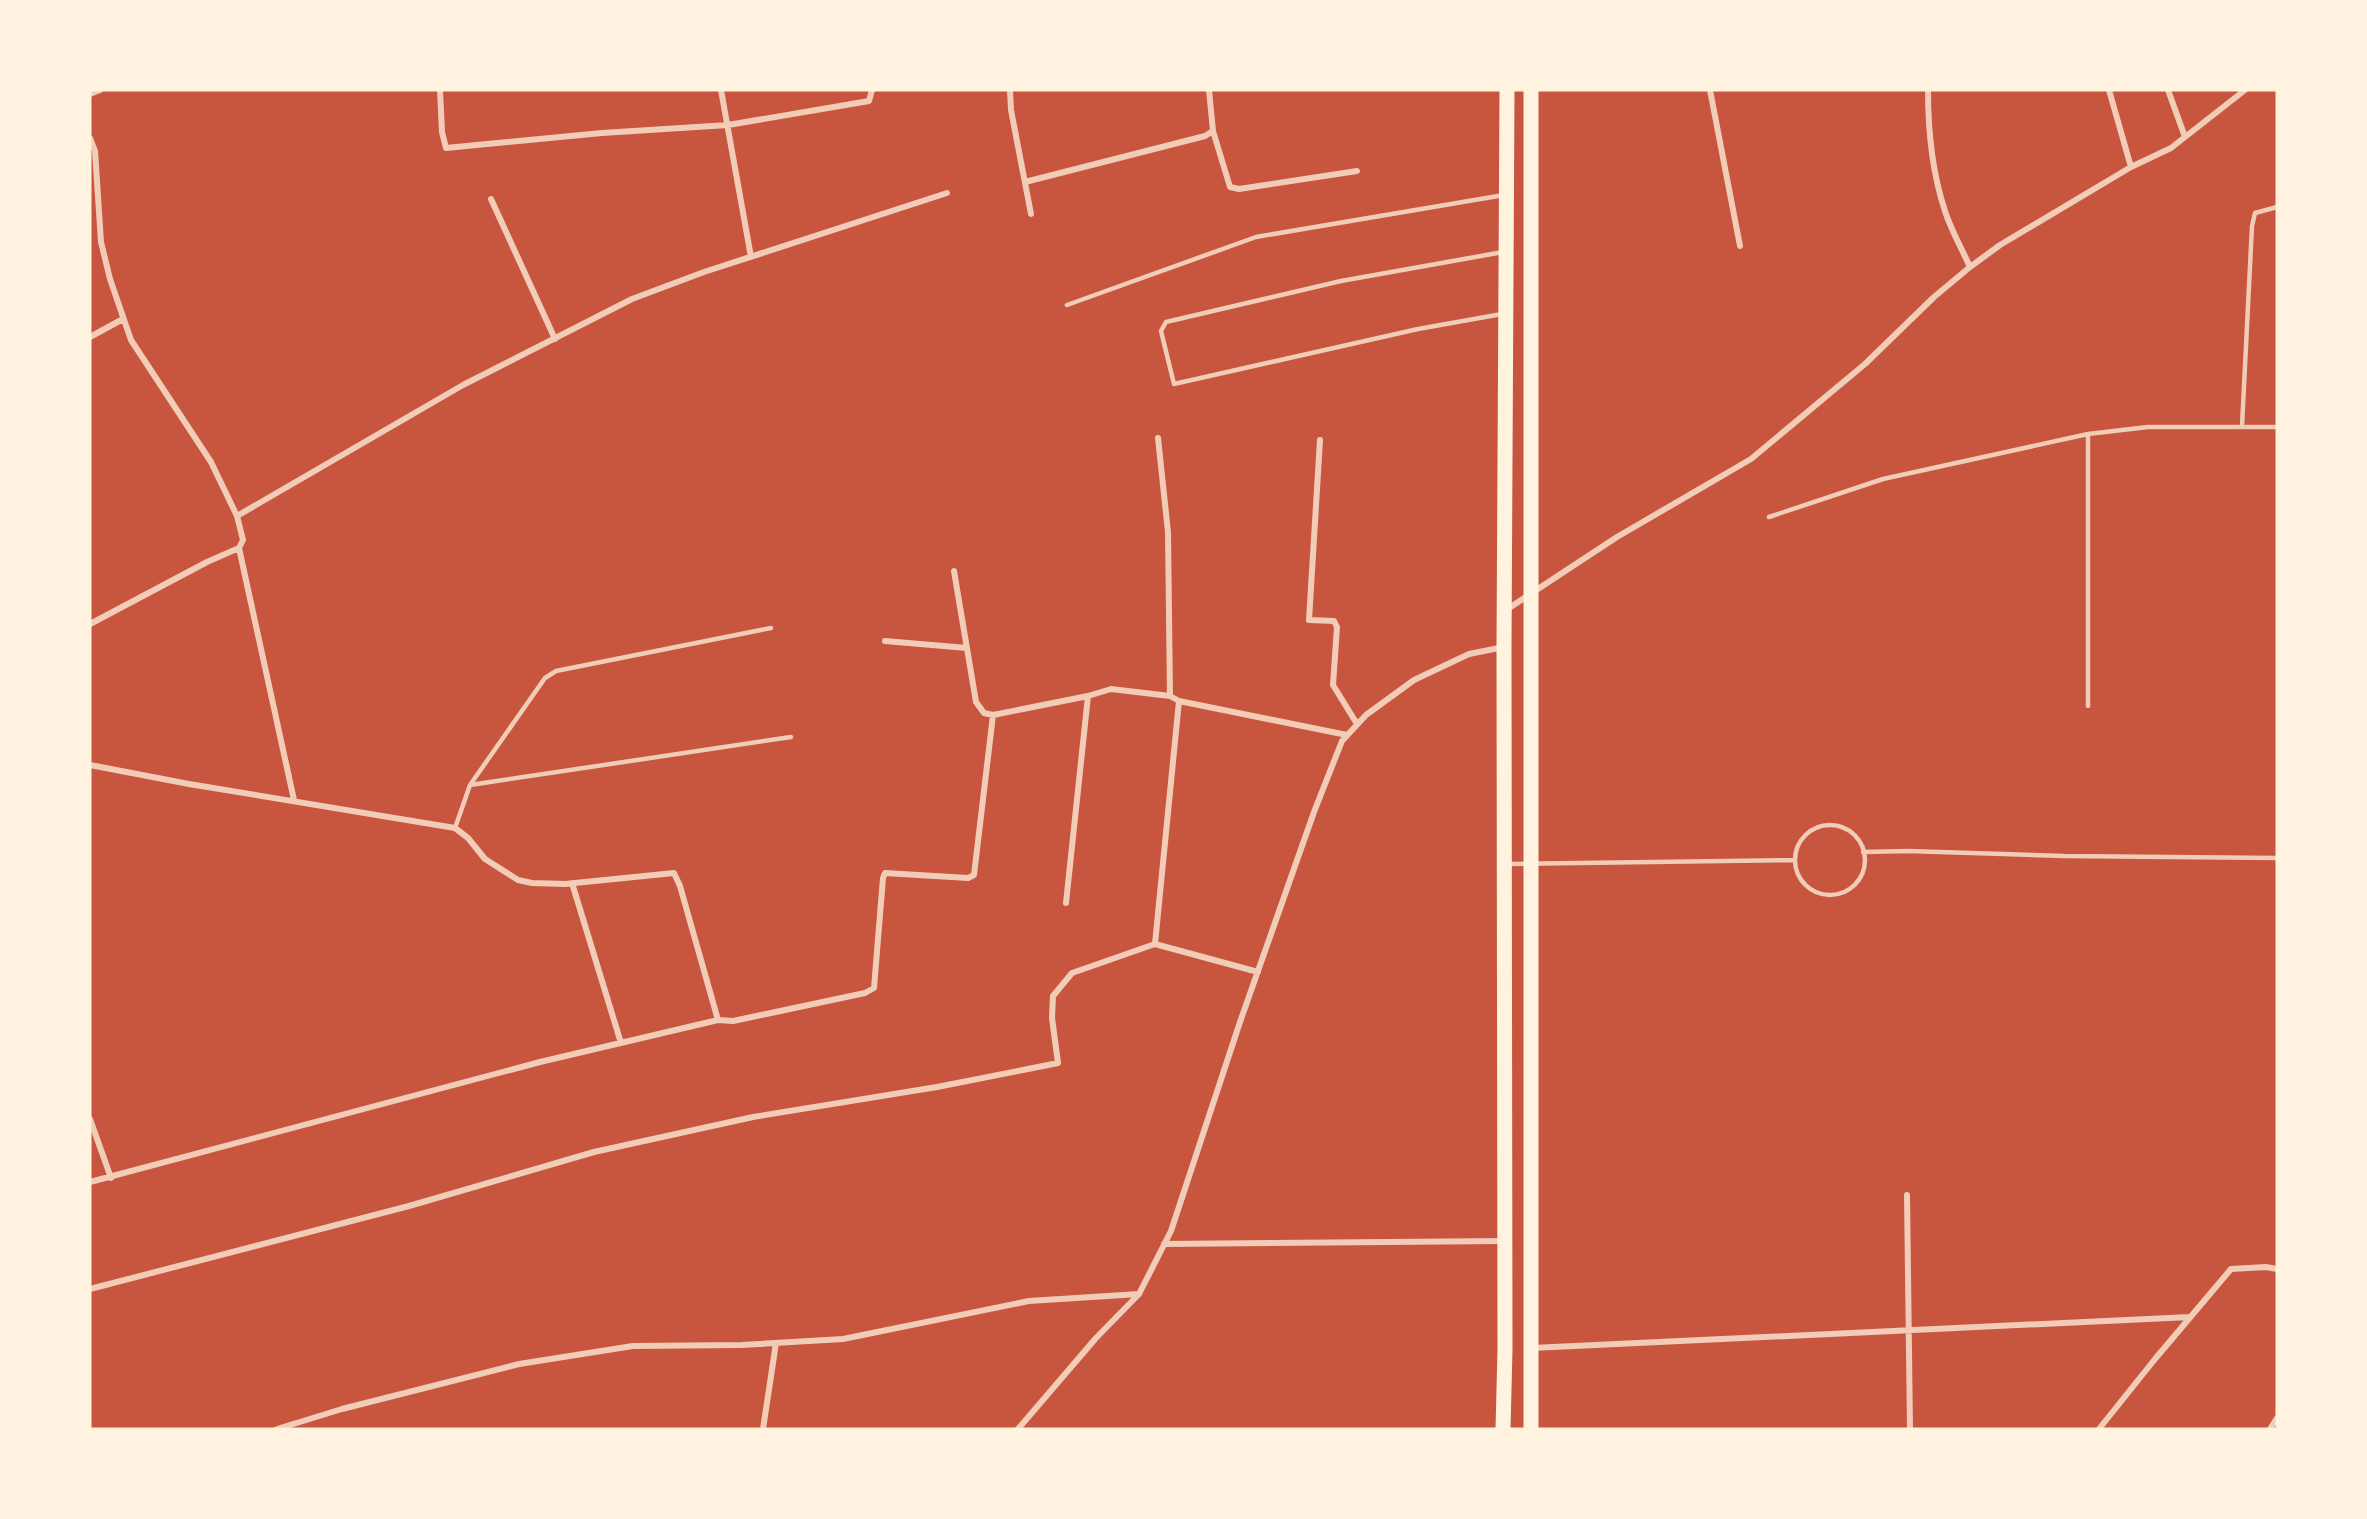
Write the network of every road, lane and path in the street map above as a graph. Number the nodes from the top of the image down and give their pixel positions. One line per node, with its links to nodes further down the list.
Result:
1 (100, 90): 14 (street)
2 (440, 90): 15 (street)
3 (721, 90): 15 (street)
4 (872, 90): 15 (street)
5 (1010, 90): 21 (street)
6 (1209, 90): 16 (street)
7 (1507, 90): 23 (main road)
8 (1532, 90): 45 (main road)
9 (1710, 90): 27 (street)
10 (1928, 90): 30 (street)
11 (2109, 90): 19 (street)
12 (2168, 90): 17 (street)
13 (2245, 90): 17 (street)
14 (90, 94)
15 (728, 125): 29 (street)
16 (1213, 131): 20 (street); 21 (street)
17 (2185, 137): 19 (street)
18 (90, 138): 33 (street)
19 (2131, 166): 30 (street)
20 (1357, 171)
21 (1025, 182): 26 (street)
22 (947, 194): 29 (street)
23 (1507, 194): 28 (main road); 31 (lane)
24 (491, 199): 35 (street)
25 (2277, 207): 36 (lane)
26 (1032, 214)
27 (1740, 246)
28 (1507, 252): 32 (main road); 32 (lane)
29 (751, 258): 35 (street)
30 (1970, 267): 45 (street)
31 (1067, 305)
32 (1507, 313): 46 (main road)
33 (123, 319): 34 (street); 41 (street)
34 (90, 337)
35 (555, 339): 41 (street)
36 (2242, 426): 37 (lane); 38 (lane)
37 (2277, 427)
38 (2088, 434): 42 (lane); 55 (lane)
39 (1158, 438): 53 (street)
40 (1320, 440): 57 (street)
41 (237, 516): 43 (street)
42 (1769, 517)
43 (239, 548): 47 (street); 62 (street)
44 (954, 571): 51 (street)
45 (1532, 592): 46 (street); 68 (main road)
46 (1506, 610): 50 (main road)
47 (90, 624)
48 (771, 628): 61 (lane)
49 (885, 640): 51 (street)
50 (1504, 647): 57 (street); 67 (main road)
51 (967, 648): 56 (street)
52 (1088, 696): 53 (street); 56 (street); 70 (street)
53 (1170, 696): 54 (street)
54 (1179, 700): 58 (street); 71 (street)
55 (2088, 706)
56 (993, 715): 73 (street)
57 (1357, 724): 58 (street)
58 (1347, 735): 72 (street)
59 (791, 737): 61 (lane)
60 (90, 765): 62 (street)
61 (470, 785): 63 (lane)
62 (294, 800): 63 (street)
63 (455, 828): 69 (street)
64 (1863, 852): 65 (lane); 66 (lane); 66 (lane)
65 (2277, 858)
66 (1795, 860): 68 (lane)
67 (1505, 864): 68 (lane); 79 (main road)
68 (1532, 864): 87 (main road)
69 (572, 883): 73 (street); 74 (street)
70 (1066, 903)
71 (1155, 944): 72 (street); 82 (street)
72 (1258, 972): 80 (street)
73 (718, 1020): 74 (street)
74 (621, 1043): 76 (street)
75 (90, 1119): 76 (street)
76 (111, 1178): 77 (street)
77 (90, 1182)
78 (1907, 1195): 85 (street)
79 (1505, 1241): 80 (street); 89 (main road)
80 (1164, 1244): 83 (street)
81 (2277, 1269): 84 (street)
82 (90, 1289)
83 (1139, 1294): 86 (street); 93 (street)
84 (2190, 1317): 85 (street); 95 (street)
85 (1908, 1330): 87 (street); 94 (street)
86 (776, 1343): 91 (street); 92 (street)
87 (1532, 1348): 90 (main road)
88 (2277, 1419): 96 (street)
89 (1502, 1425)
90 (1532, 1426)
91 (277, 1429)
92 (763, 1429)
93 (1018, 1429)
94 (1910, 1429)
95 (2099, 1429)
96 (2270, 1429)

